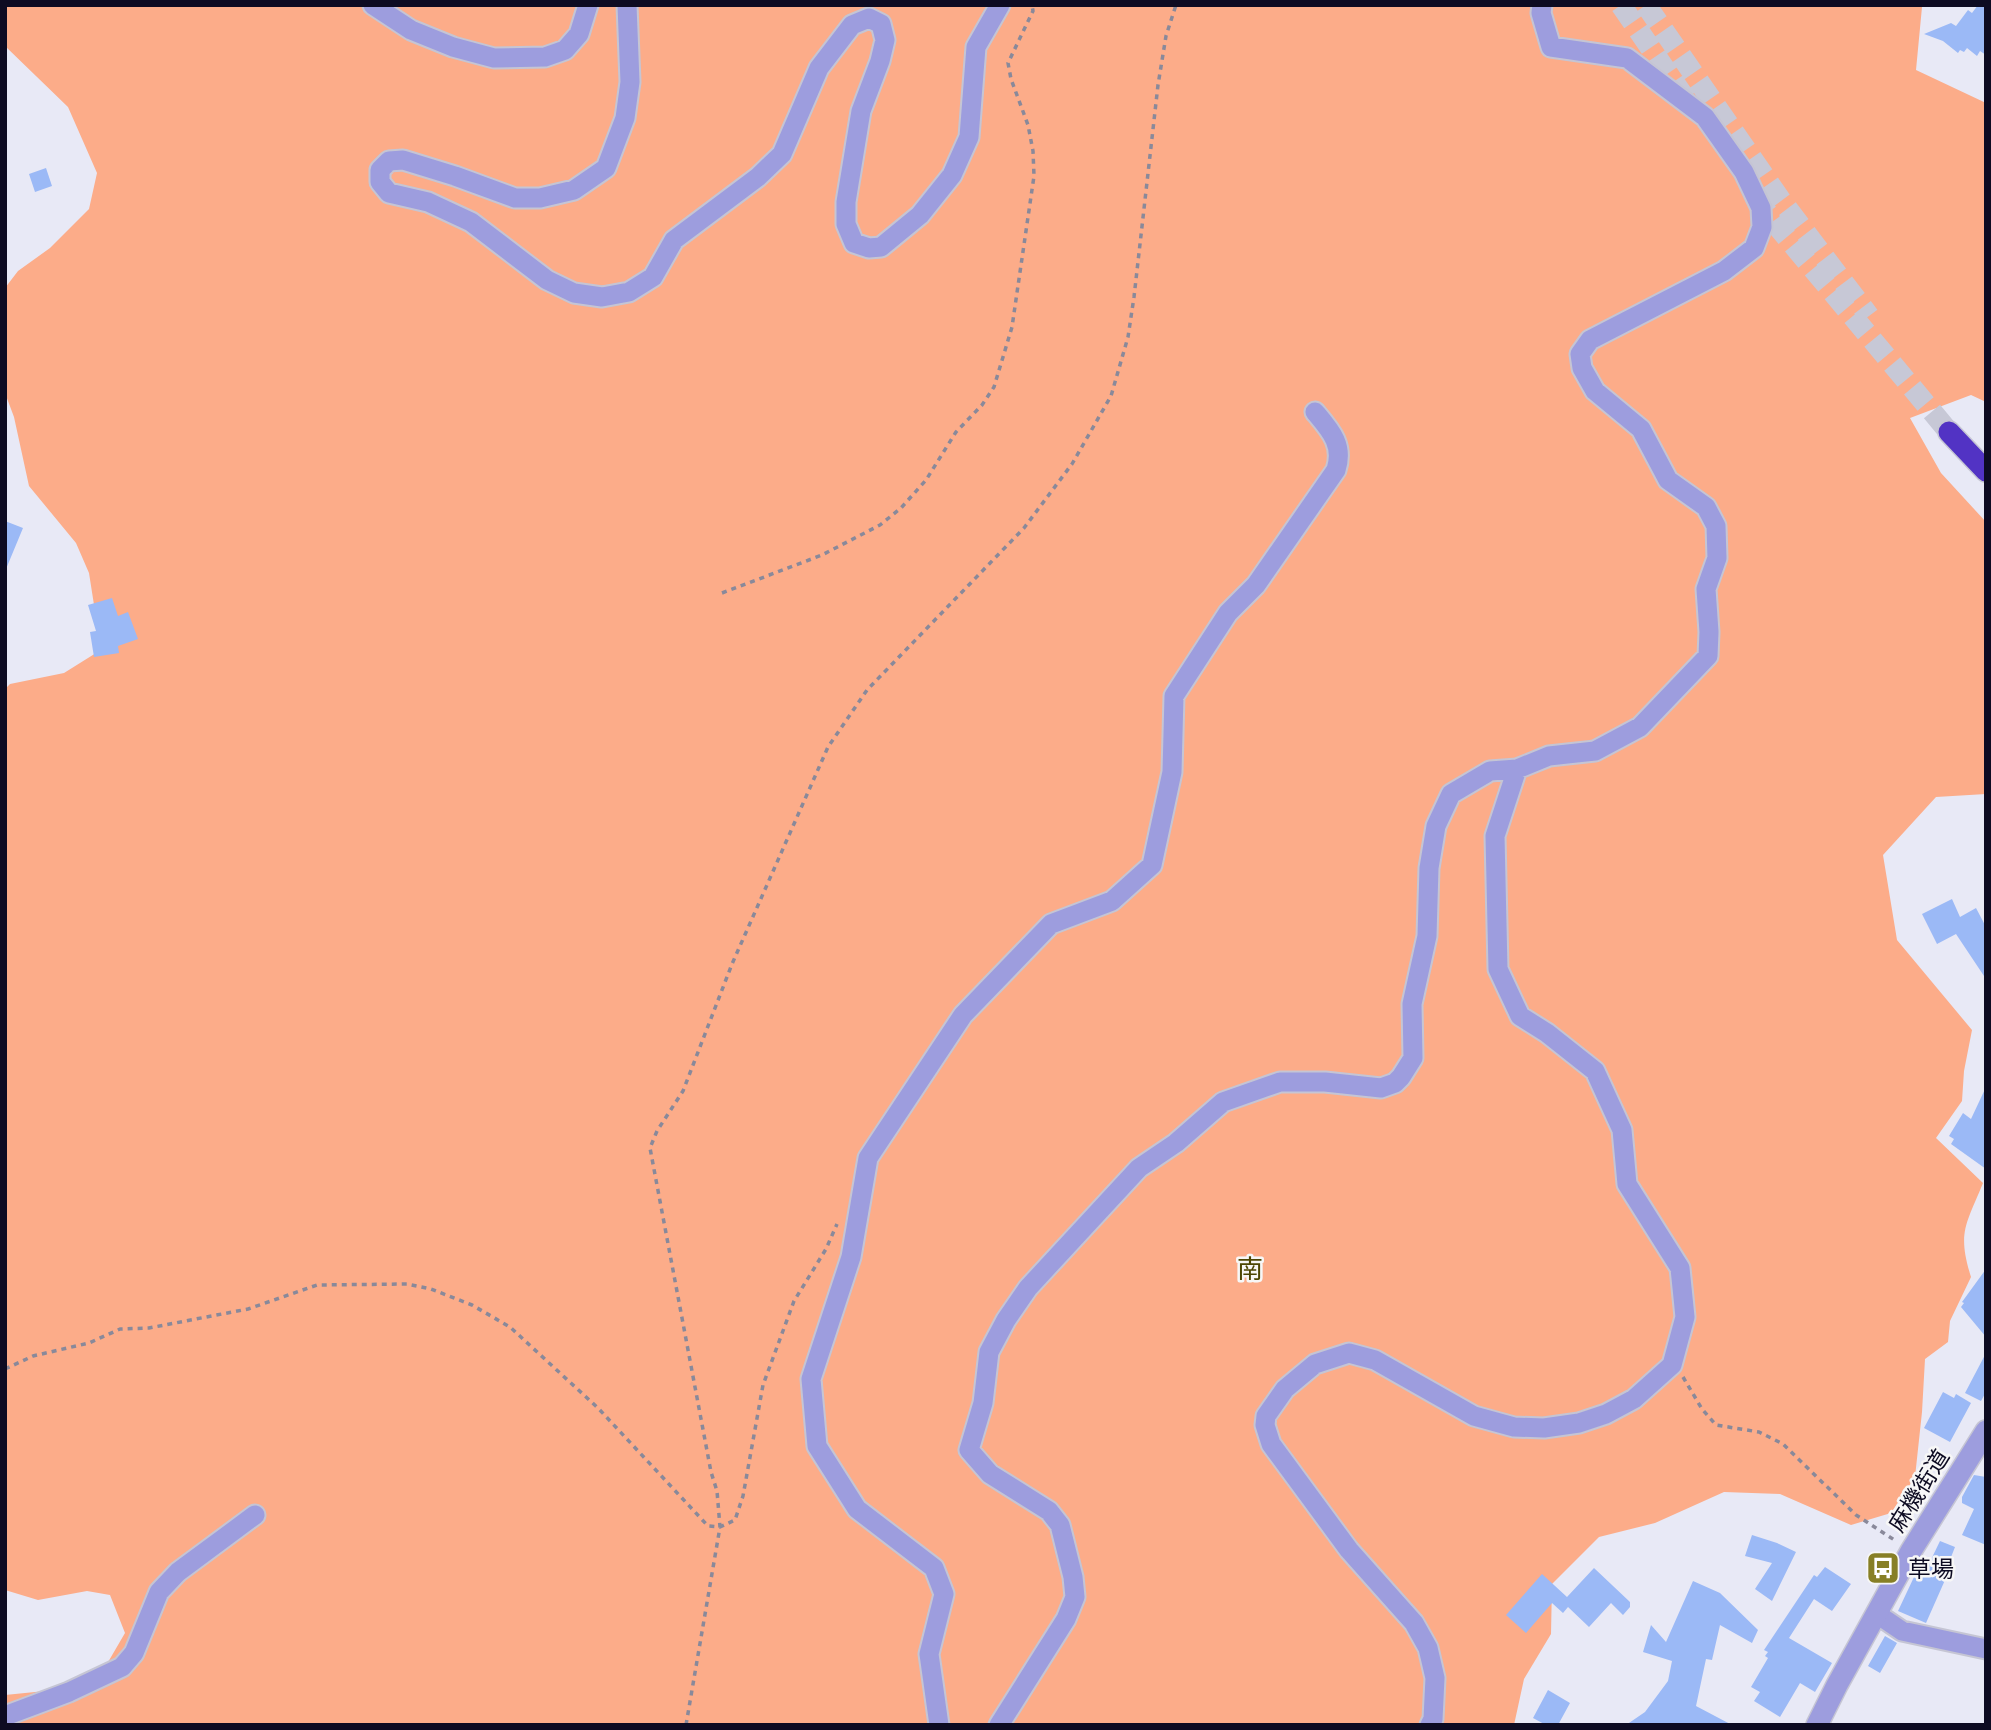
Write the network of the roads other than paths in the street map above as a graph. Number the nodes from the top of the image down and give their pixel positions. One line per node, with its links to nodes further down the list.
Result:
1 (373, 5): 2 (street)
2 (588, 5)
3 (627, 5): 4 (street)
4 (1000, 5)
5 (1542, 5): 9 (street)
6 (1315, 412): 15 (street)
7 (1986, 454): 8 (highway)
8 (1986, 471)
9 (1517, 769): 16 (street); 17 (street)
10 (1986, 1431): 12 (street, 麻機街道)
11 (256, 1515): 14 (street)
12 (1877, 1614): 13 (street); 18 (street, 麻機街道)
13 (1986, 1649)
14 (5, 1716)
15 (939, 1725)
16 (999, 1725)
17 (1430, 1725)
18 (1817, 1725)

